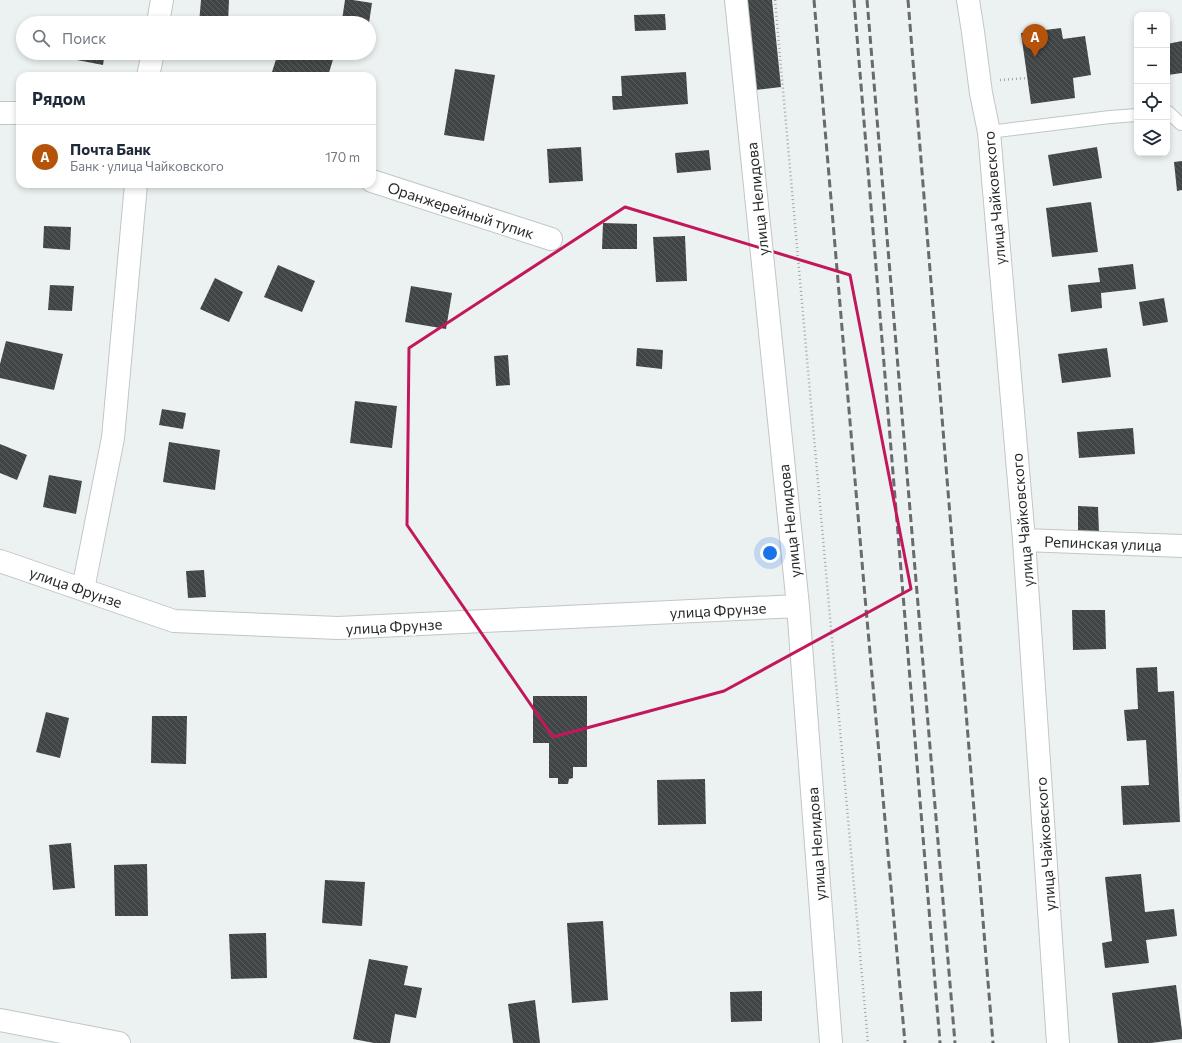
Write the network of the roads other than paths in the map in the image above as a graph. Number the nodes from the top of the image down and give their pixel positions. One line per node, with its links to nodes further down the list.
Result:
1 (162, 0): 4 (street)
2 (736, 0): 20 (street, улица Нелидова)
3 (968, 0): 12 (street, улица Чайковского)
4 (159, 16)
5 (151, 60): 6 (street)
6 (149, 72)
7 (0, 113): 8 (street)
8 (16, 113)
9 (1170, 114): 11 (lane)
10 (1134, 115): 12 (lane)
11 (1182, 123)
12 (989, 132): 16 (street, улица Чайковского)
13 (376, 182): 15 (street, Оранжерейный тупик)
14 (136, 188): 19 (street)
15 (551, 239)
16 (1024, 540): 17 (street, Репинская улица); 24 (street, улица Чайковского)
17 (1182, 546)
18 (0, 561): 19 (street, улица Фрунзе)
19 (83, 589): 20 (street, улица Фрунзе)
20 (798, 606): 23 (street, улица Нелидова)
21 (0, 1020): 22 (street)
22 (119, 1043)
23 (831, 1043)
24 (1058, 1043)

